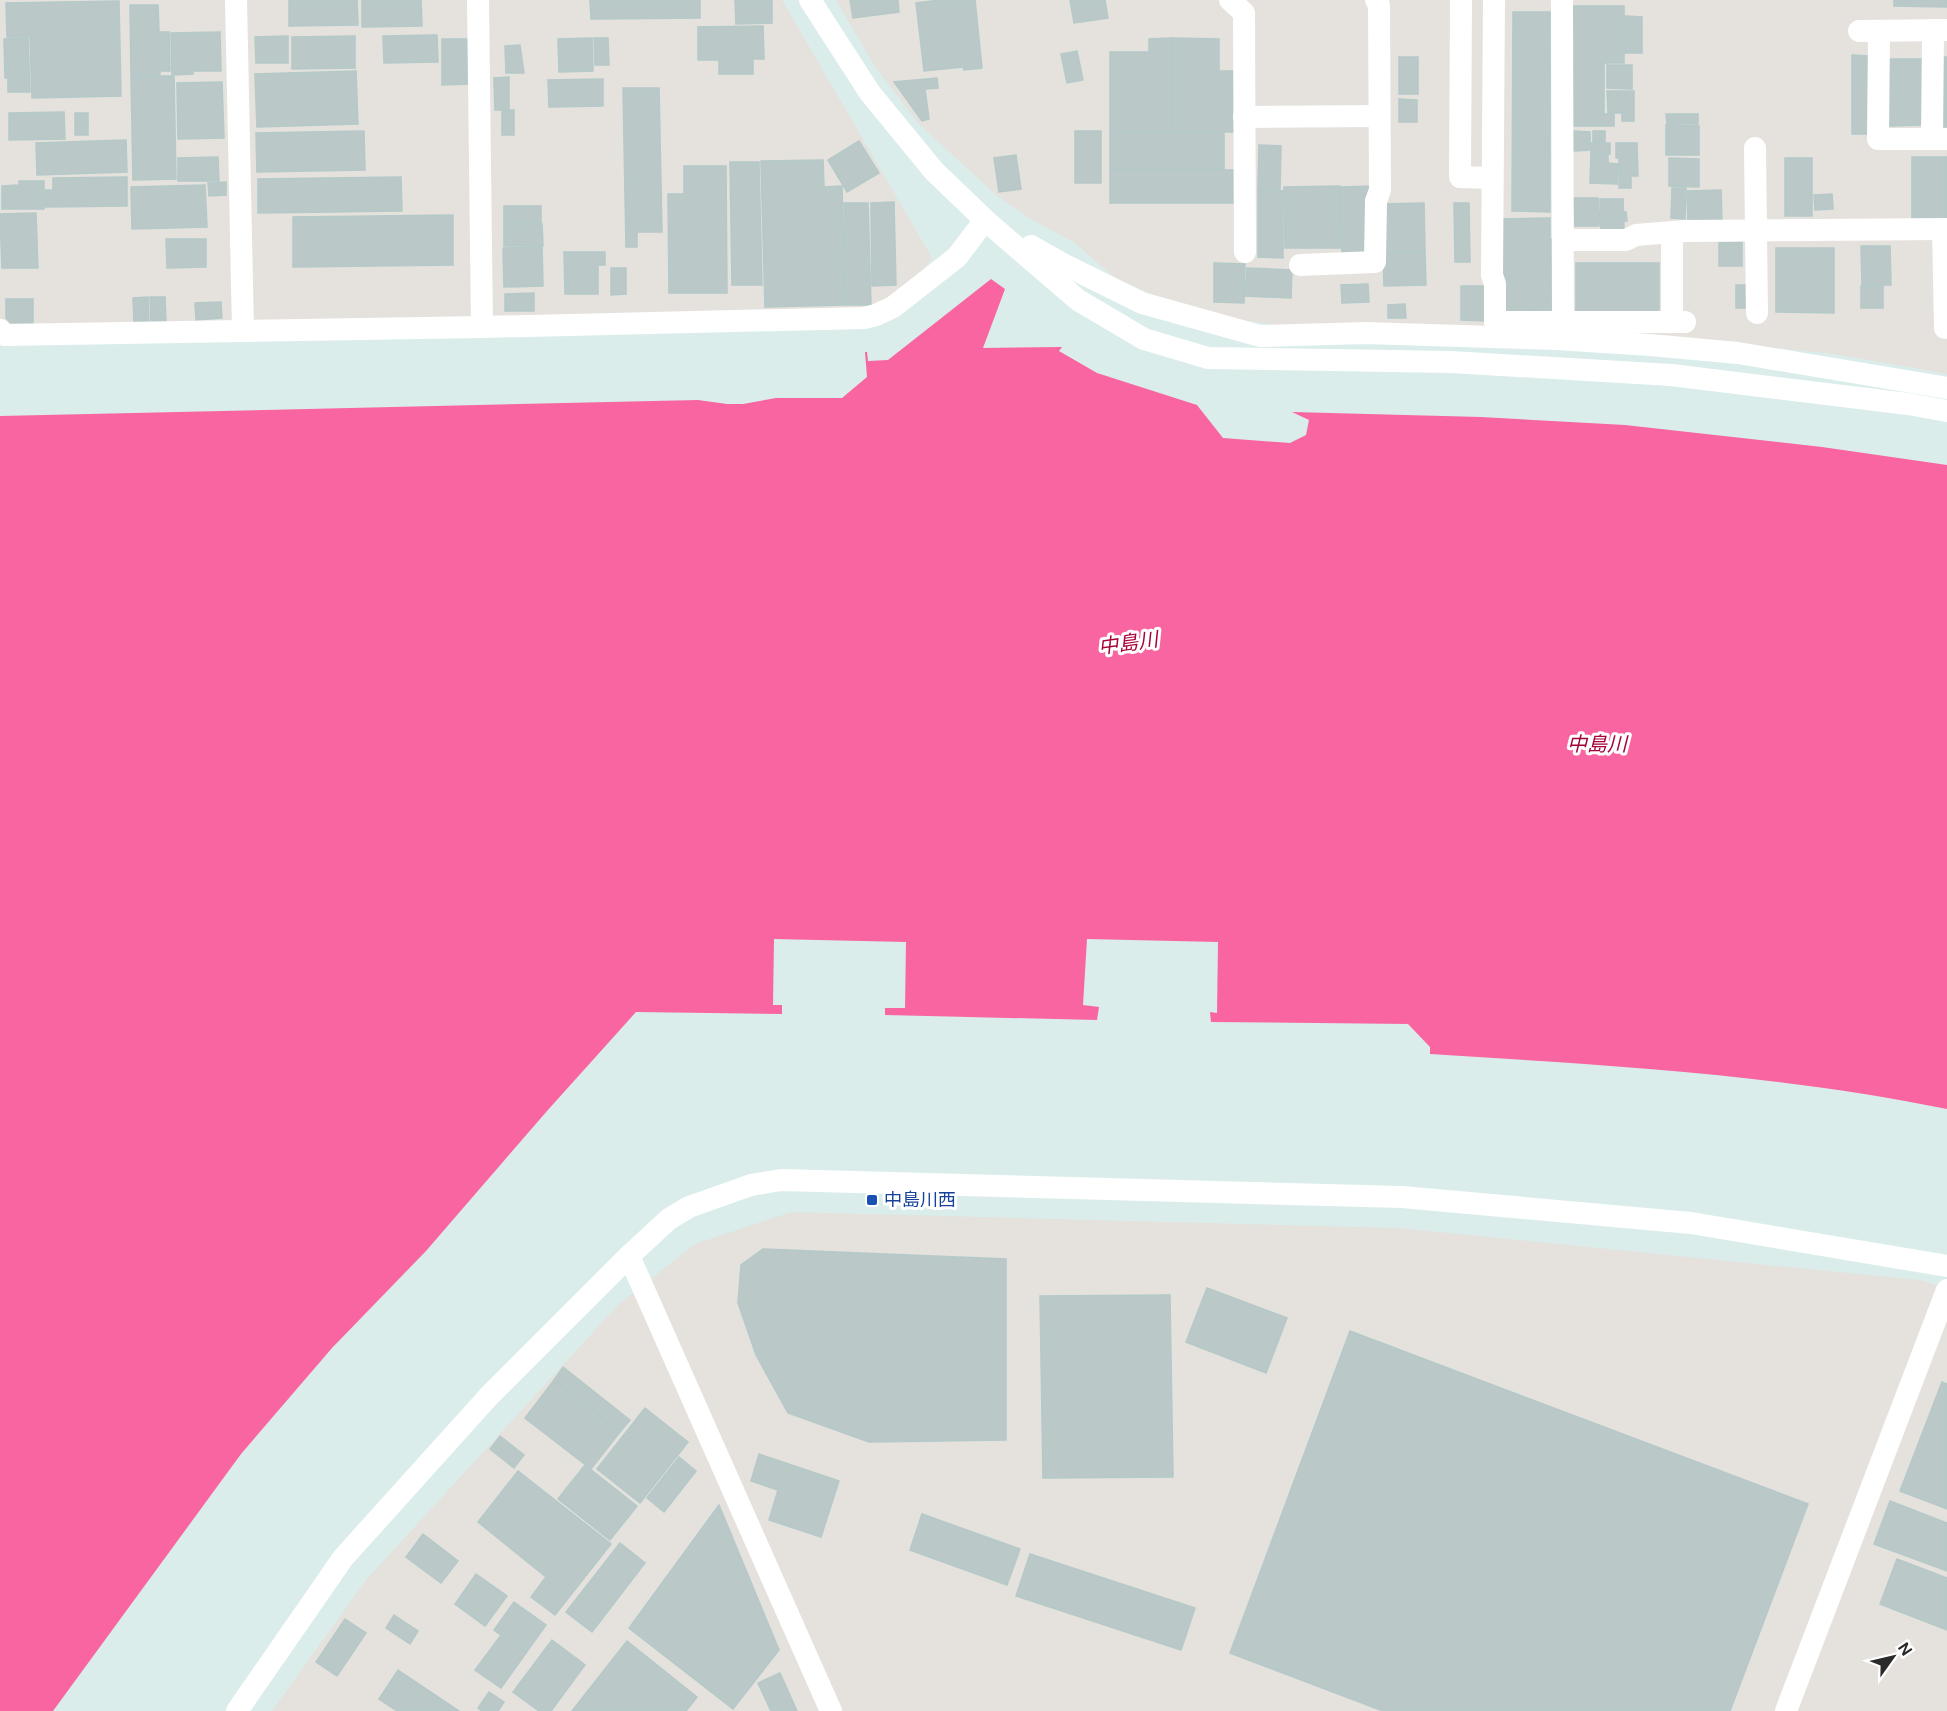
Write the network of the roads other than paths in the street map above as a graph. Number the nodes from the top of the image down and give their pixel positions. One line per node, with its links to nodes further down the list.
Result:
1 (236, 0): 27 (street)
2 (478, 0): 24 (street)
3 (810, 0): 15 (street)
4 (1230, 0): 11 (street)
5 (1376, 0): 10 (street)
6 (1461, 0): 14 (street)
7 (1562, 0): 19 (street)
8 (1496, 1): 14 (street)
9 (1940, 30): 12 (street); 12 (street)
10 (1378, 116): 11 (street); 21 (street)
11 (1244, 117): 20 (street)
12 (1940, 139)
13 (1755, 148): 17 (street)
14 (1492, 178): 23 (street)
15 (985, 220): 24 (street); 28 (street); 29 (street)
16 (1945, 229): 17 (street); 25 (street)
17 (1756, 230): 18 (street); 22 (street)
18 (1672, 233): 19 (street); 23 (street)
19 (1563, 240): 23 (street)
20 (1245, 252)
21 (1300, 265)
22 (1757, 313)
23 (1563, 322)
24 (482, 327): 27 (street)
25 (1945, 328)
26 (0, 330): 27 (street)
27 (243, 331)
28 (1947, 388)
29 (1947, 411)
30 (629, 1256): 31 (street); 33 (street); 34 (street)
31 (1947, 1266)
32 (1947, 1290): 35 (street)
33 (237, 1711)
34 (831, 1711)
35 (1786, 1711)

